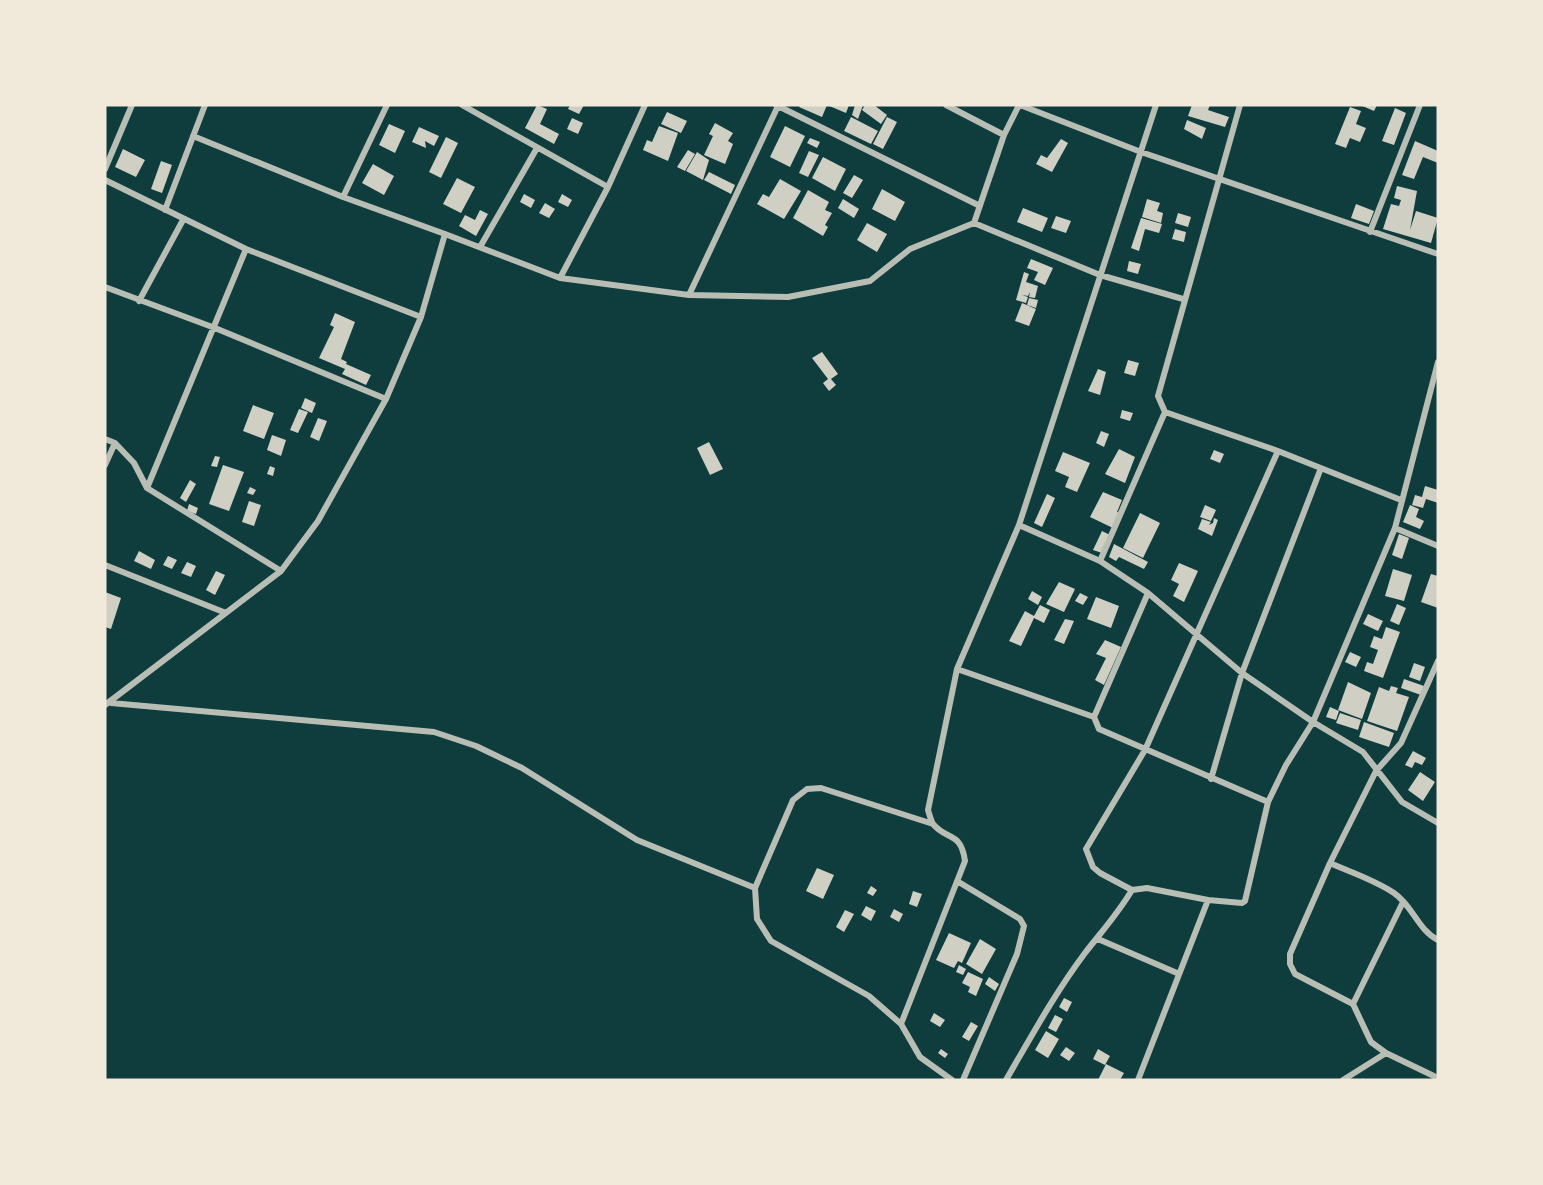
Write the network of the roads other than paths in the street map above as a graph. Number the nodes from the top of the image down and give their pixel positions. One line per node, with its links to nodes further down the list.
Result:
1 (132, 105): 16 (street)
2 (205, 105): 13 (street)
3 (387, 105): 20 (street)
4 (462, 105): 14 (street)
5 (645, 105): 19 (street)
6 (946, 105): 12 (street)
7 (1020, 105): 12 (street); 15 (street)
8 (1156, 105): 15 (street)
9 (1240, 105): 17 (street)
10 (1420, 105): 25 (street)
11 (777, 106): 21 (street); 33 (street)
12 (1004, 135): 21 (street)
13 (193, 136): 20 (street); 22 (street)
14 (537, 148): 19 (street); 27 (street)
15 (1141, 152): 17 (street); 30 (street)
16 (105, 169)
17 (1220, 178): 25 (street); 34 (street)
18 (105, 180): 22 (street)
19 (608, 187): 31 (street)
20 (343, 198): 26 (street)
21 (980, 206): 24 (street)
22 (165, 210): 23 (street)
23 (183, 220): 28 (street); 35 (street)
24 (974, 223): 30 (street); 33 (street)
25 (1370, 232): 29 (street)
26 (445, 234): 27 (street); 36 (street)
27 (480, 247): 31 (street)
28 (246, 249): 36 (street); 37 (street)
29 (1438, 254)
30 (1100, 275): 34 (street); 48 (street)
31 (560, 278): 33 (street)
32 (105, 287): 35 (street)
33 (689, 295)
34 (1183, 299): 40 (street)
35 (139, 301): 37 (street)
36 (421, 316): 39 (street)
37 (215, 328): 39 (street); 46 (street)
38 (1438, 362): 47 (street)
39 (386, 399): 53 (street)
40 (1165, 412): 43 (street); 51 (street)
41 (105, 439): 42 (street)
42 (115, 444): 44 (street); 46 (street)
43 (1278, 451): 45 (street); 56 (street)
44 (105, 465)
45 (1322, 468): 47 (street); 59 (street)
46 (147, 488): 53 (street)
47 (1401, 500): 49 (street)
48 (1019, 525): 51 (street); 58 (street)
49 (1395, 528): 50 (street); 62 (street)
50 (1438, 546)
51 (1100, 561): 54 (street)
52 (105, 565): 55 (street)
53 (281, 571): 55 (street)
54 (1148, 593): 56 (street); 61 (street)
55 (226, 613): 60 (street)
56 (1198, 635): 59 (street); 63 (street)
57 (1438, 661): 64 (street)
58 (957, 669): 61 (street); 68 (street)
59 (1242, 673): 62 (street); 65 (street)
60 (108, 704): 71 (street)
61 (1094, 717): 63 (street)
62 (1313, 722): 64 (street); 66 (street)
63 (1145, 750): 65 (street); 72 (street)
64 (1376, 771): 67 (street); 69 (street)
65 (1211, 779): 66 (street)
66 (1268, 802): 73 (street)
67 (1438, 823)
68 (933, 824): 70 (street); 71 (street)
69 (1330, 863): 74 (street); 78 (street)
70 (957, 881): 79 (street); 83 (street)
71 (755, 888): 79 (street)
72 (1132, 890): 73 (street); 75 (street)
73 (1208, 900): 77 (street)
74 (1403, 902): 76 (street); 78 (street)
75 (1098, 939): 77 (street); 84 (street)
76 (1438, 940)
77 (1178, 973): 85 (street)
78 (1353, 1004): 80 (street)
79 (901, 1024): 82 (street)
80 (1386, 1053): 81 (street); 86 (street)
81 (1438, 1078)
82 (952, 1080)
83 (963, 1080)
84 (1006, 1080)
85 (1138, 1080)
86 (1343, 1080)

